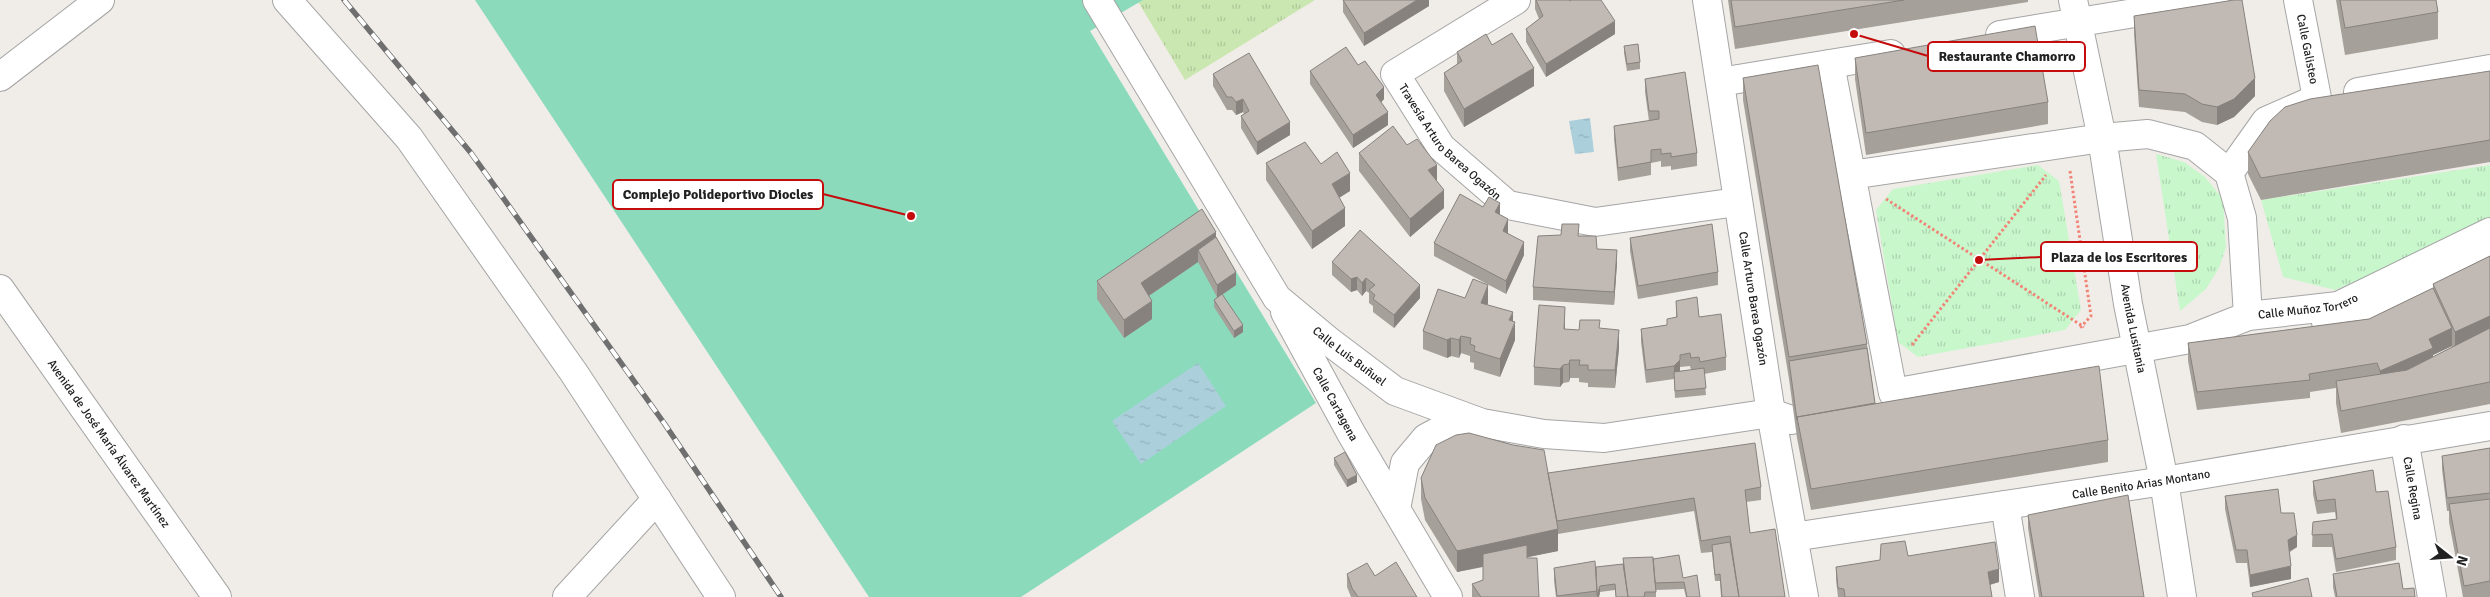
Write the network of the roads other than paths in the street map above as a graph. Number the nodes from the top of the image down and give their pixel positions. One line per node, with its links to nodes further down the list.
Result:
1 (100, 0): 13 (street)
2 (287, 0): 32 (street)
3 (1097, 0): 23 (street, Calle Luis Buñuel)
4 (1516, 0): 19 (street, Travesía Arturo Barea Ogazón)
5 (1707, 0): 14 (street, Calle Arturo Barea Ogazón)
6 (2214, 0): 8 (street)
7 (2298, 0): 15 (street, Calle Galisteo)
8 (2075, 11): 9 (street); 16 (street, Avenida Lusitania)
9 (1972, 40)
10 (1915, 49): 11 (street)
11 (1830, 64): 14 (street); 18 (street)
12 (2490, 69): 15 (street)
13 (0, 77)
14 (1720, 82): 19 (street, Calle Arturo Barea Ogazón)
15 (2317, 98): 17 (street)
16 (2102, 138): 17 (street); 18 (street); 25 (street, Avenida Lusitania)
17 (2229, 172): 24 (street)
18 (1851, 175): 26 (street)
19 (1737, 202): 27 (street, Calle Arturo Barea Ogazón)
20 (2490, 232): 24 (street, Calle Muñoz Torrero)
21 (2490, 261): 24 (street, Calle Muñoz Torrero)
22 (0, 289): 36 (street, Avenida de José María Álvarez Martínez)
23 (1277, 298): 28 (street, Calle Luis Buñuel); 34 (street, Calle Cartagena)
24 (2248, 316): 25 (street)
25 (2136, 350): 26 (street); 31 (street, Avenida Lusitania)
26 (1865, 396): 27 (street)
27 (1771, 414): 28 (street, Calle Luis Buñuel); 35 (street, Calle Arturo Barea Ogazón)
28 (1482, 423): 34 (street)
29 (2490, 426): 30 (street, Calle Benito Arias Montano)
30 (2404, 439): 31 (street, Calle Benito Arias Montano); 43 (street, Calle Regina)
31 (2164, 481): 33 (street, Calle Benito Arias Montano); 42 (street, Avenida Lusitania)
32 (657, 499): 37 (street); 38 (street)
33 (2005, 505): 35 (street, Calle Benito Arias Montano); 41 (street)
34 (1396, 509): 39 (street, Calle Cartagena)
35 (1793, 537): 40 (street, Calle Arturo Barea Ogazón)
36 (216, 597)
37 (567, 597)
38 (721, 597)
39 (1448, 597)
40 (1804, 597)
41 (2020, 597)
42 (2182, 597)
43 (2432, 597)

